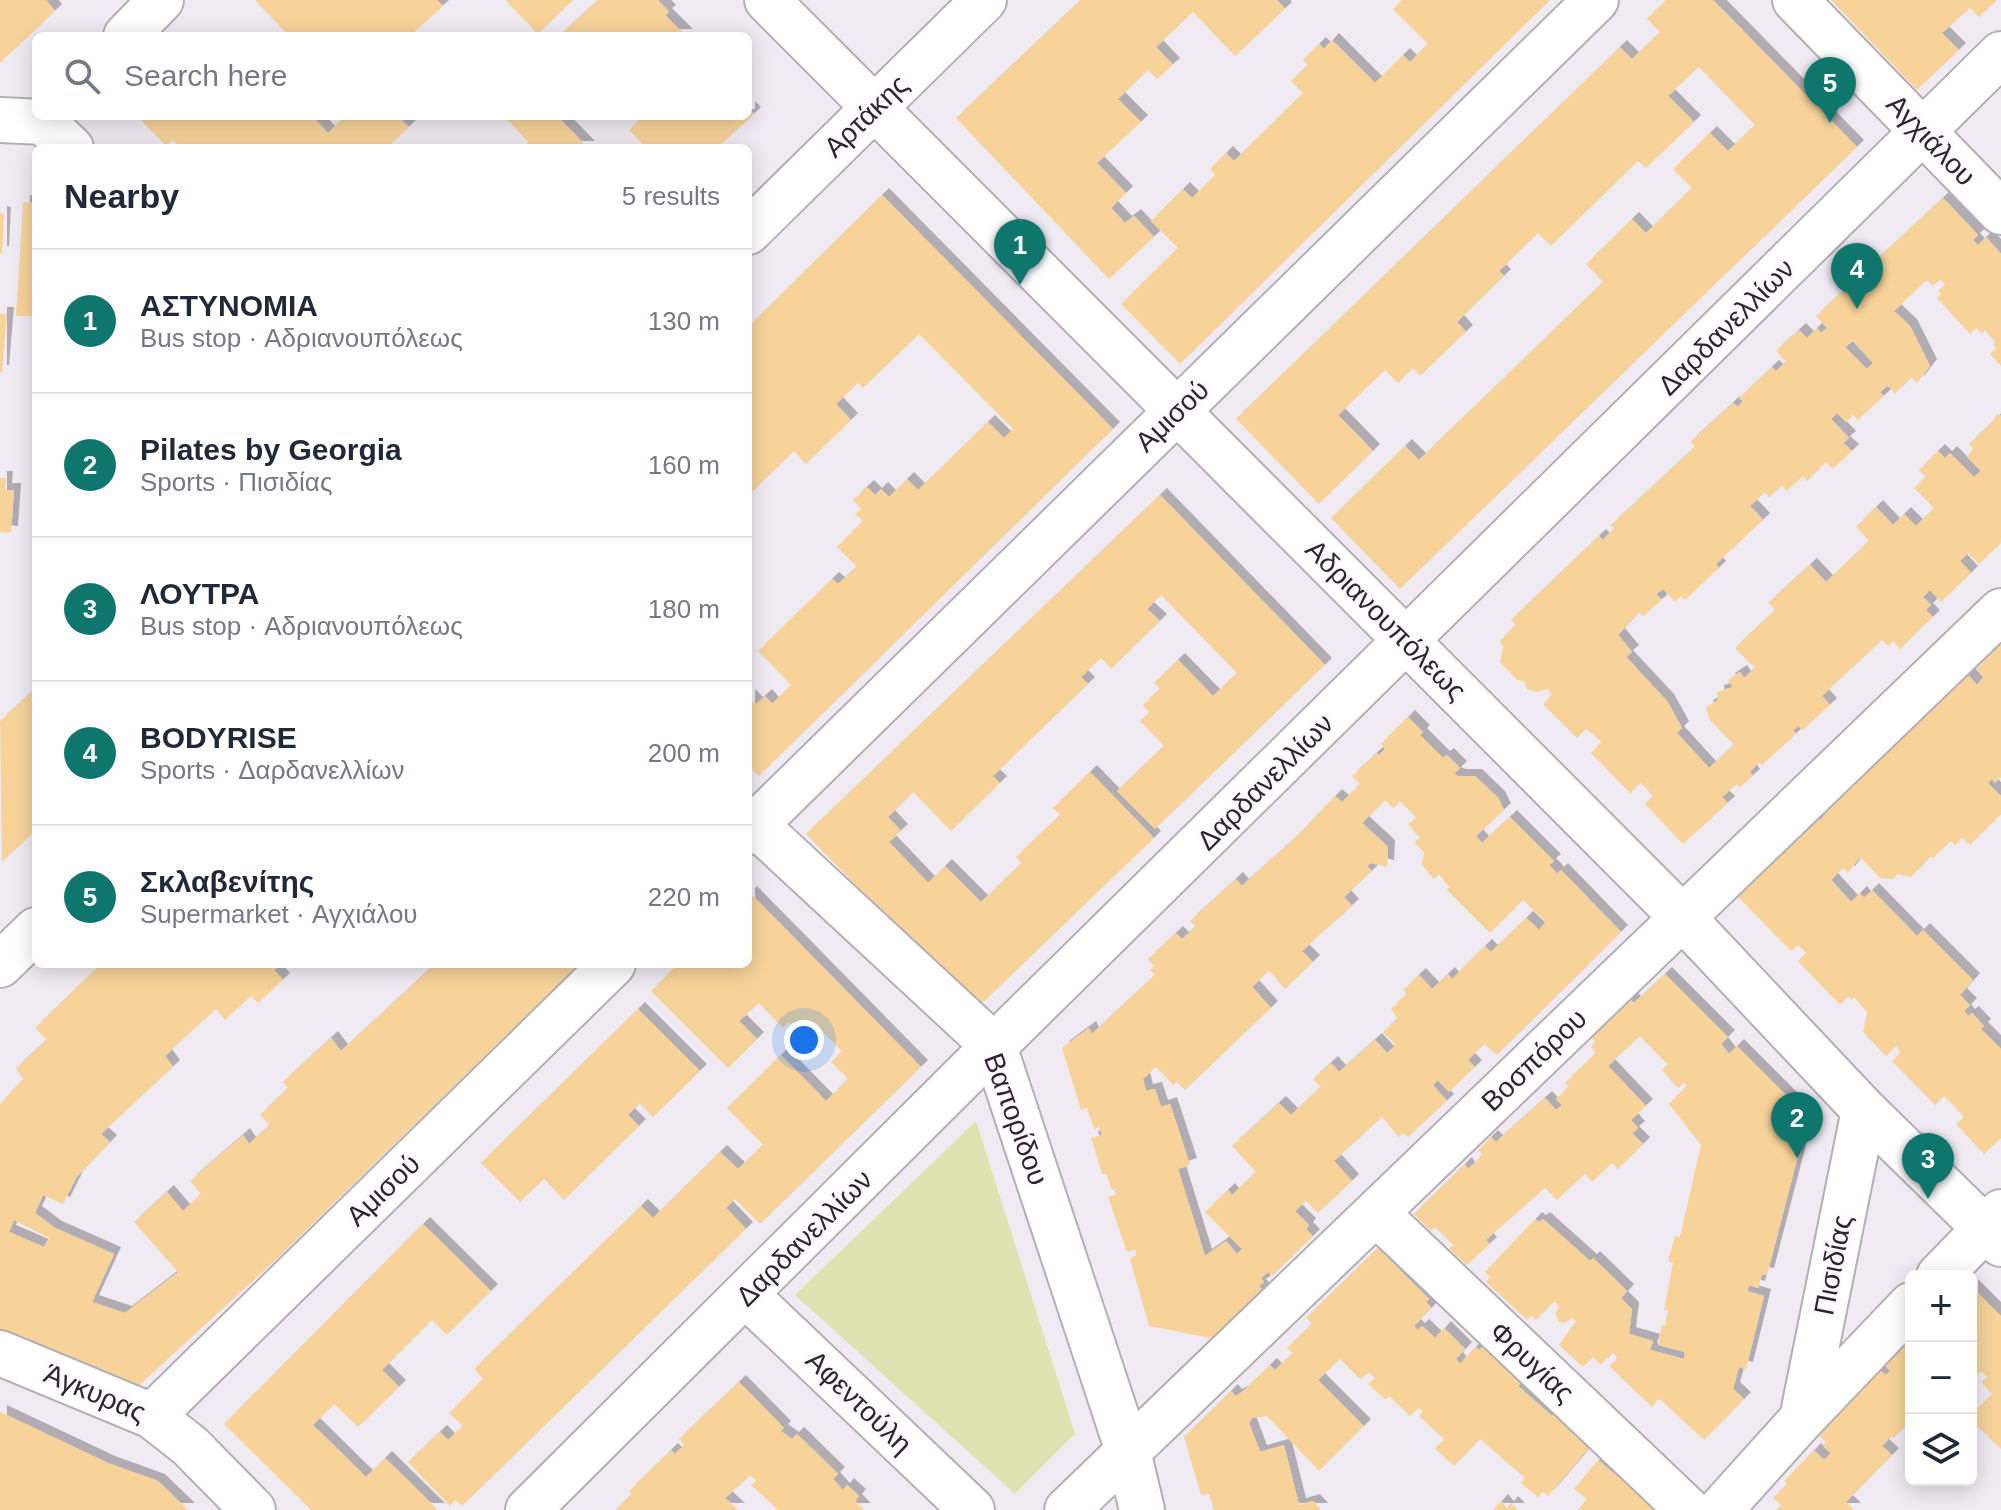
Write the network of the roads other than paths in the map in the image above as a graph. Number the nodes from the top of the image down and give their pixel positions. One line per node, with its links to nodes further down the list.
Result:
1 (161, 0): 6 (street)
2 (767, 0): 8 (street, Αδριανουπόλεως)
3 (984, 0): 8 (street, Αρτάκης)
4 (1596, 0): 14 (street, Αμισού)
5 (1795, 0): 11 (street, Αγχιάλου)
6 (130, 32)
7 (2001, 54): 11 (street, Δαρδανελλίων)
8 (874, 108): 13 (street, Αρτάκης); 14 (street, Αδριανουπόλεως)
9 (0, 120): 10 (street)
10 (54, 129)
11 (1923, 131): 12 (street, Αγχιάλου); 16 (street, Δαρδανελλίων)
12 (2001, 212)
13 (752, 228)
14 (1177, 411): 16 (street, Αδριανουπόλεως); 17 (street, Αμισού)
15 (2001, 611): 19 (street, Βοσπόρου)
16 (1407, 641): 19 (street, Αδριανουπόλεως); 23 (street, Δαρδανελλίων)
17 (752, 823)
18 (752, 827): 23 (street, Βαπορίδου)
19 (1683, 918): 24 (street, Αδριανουπόλεως); 25 (street, Βοσπόρου)
20 (32, 934): 21 (street)
21 (0, 965)
22 (609, 968): 31 (street, Αμισού)
23 (994, 1046): 28 (street, Δαρδανελλίων); 33 (street, Βαπορίδου)
24 (1864, 1110): 26 (street, Αδριανουπόλεως); 32 (street, Πισιδίας)
25 (1376, 1213): 33 (street, Βοσπόρου); 39 (street, Φρυγίας)
26 (1996, 1228): 27 (street)
27 (1946, 1270)
28 (746, 1295): 35 (street, Δαρδανελλίων); 36 (street, Αφεντούλη)
29 (1905, 1311): 32 (street)
30 (0, 1353): 31 (street, Άγκυρας)
31 (152, 1416): 34 (street, Άγκυρας)
32 (1802, 1419): 40 (street)
33 (1128, 1451): 37 (street, Βοσπόρου); 38 (street, Βαπορίδου)
34 (253, 1510)
35 (528, 1510)
36 (972, 1510)
37 (1067, 1510)
38 (1142, 1510)
39 (1688, 1510)
40 (1720, 1510)

